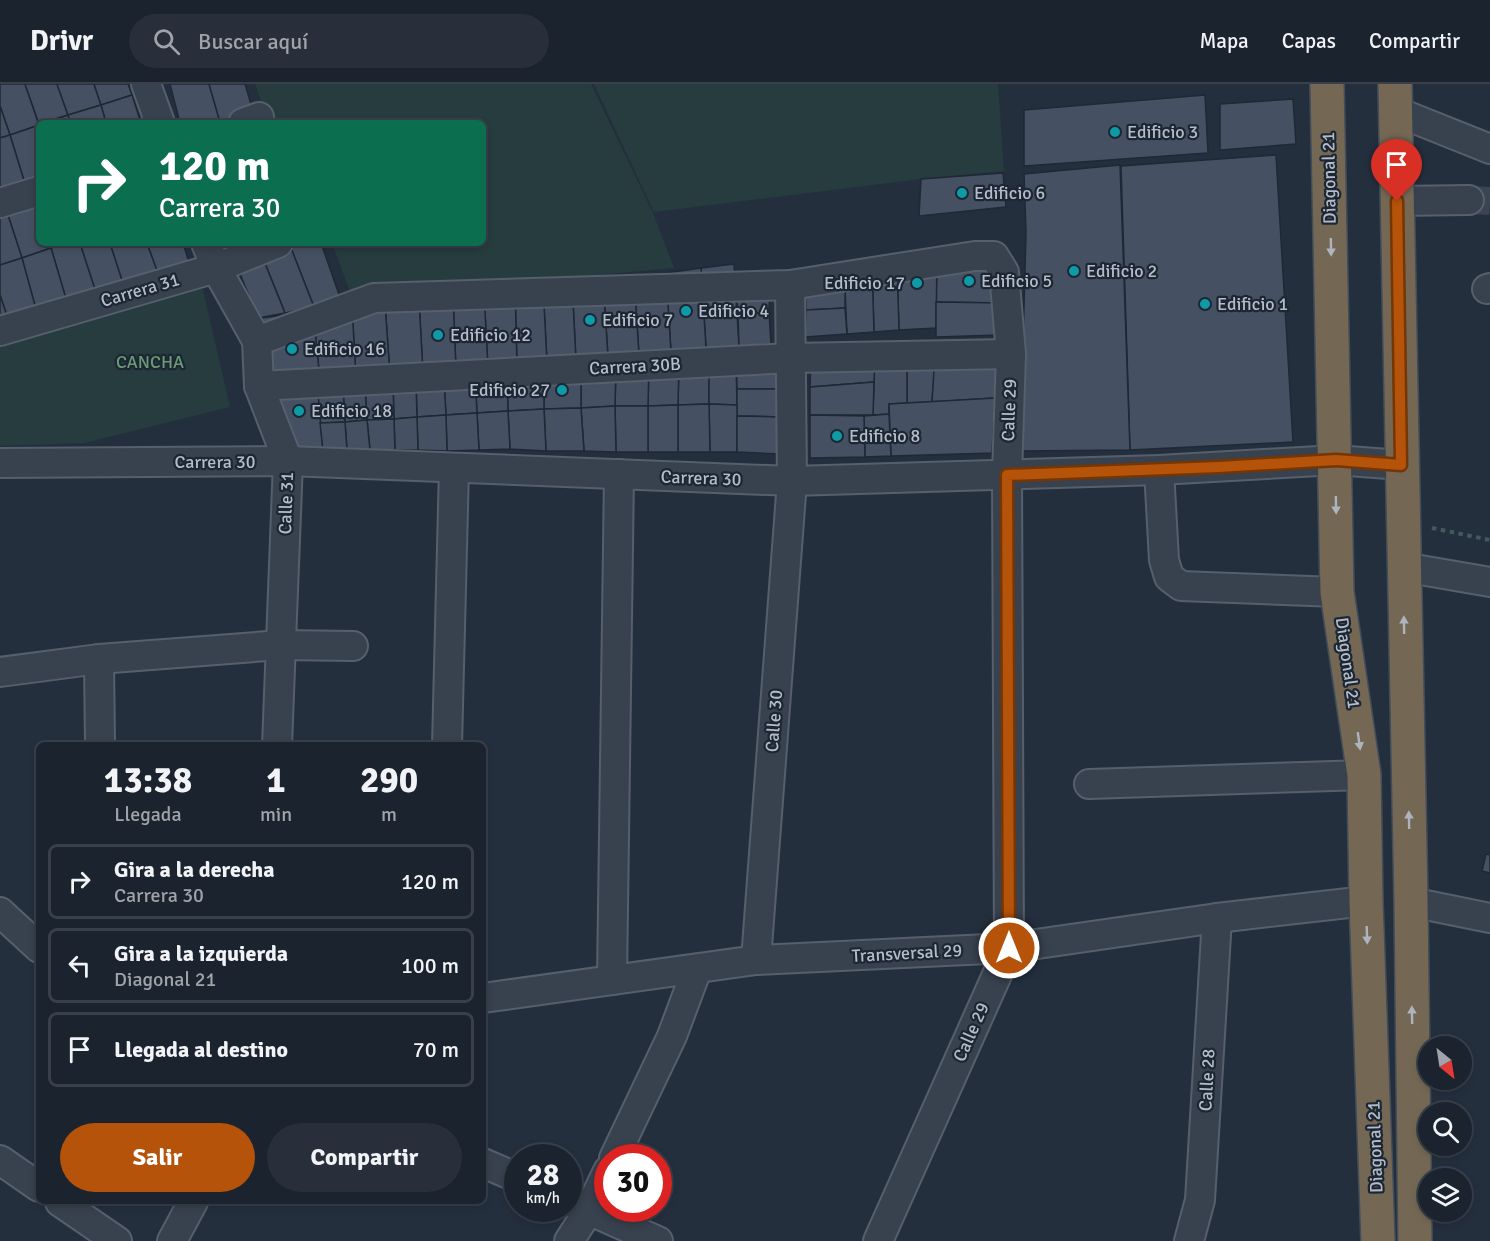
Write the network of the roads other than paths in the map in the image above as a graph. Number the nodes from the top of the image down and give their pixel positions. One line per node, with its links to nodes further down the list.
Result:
1 (146, 84): 4 (street)
2 (1327, 84): 18 (highway, Diagonal 21, one-way to 18)
3 (1395, 98): 5 (street); 8 (highway, Diagonal 21)
4 (159, 120)
5 (1490, 149)
6 (36, 192): 9 (street)
7 (1469, 200): 8 (street)
8 (1397, 201): 21 (highway, Diagonal 21)
9 (0, 203)
10 (263, 246): 11 (street, Carrera 31)
11 (211, 256): 13 (street, Carrera 31); 14 (street, Calle 31)
12 (790, 285): 14 (street); 15 (street, Calle 29); 16 (street, Calle 30)
13 (0, 331)
14 (257, 341): 17 (street, Calle 31)
15 (1011, 354): 16 (street, Carrera 30B); 25 (street, Calle 29)
16 (790, 358): 17 (street, Carrera 30B); 26 (street, Calle 30)
17 (259, 386): 19 (street, Calle 31)
18 (1336, 460): 21 (street, Carrera 30); 23 (street, Carrera 30); 29 (highway, Diagonal 21, one-way to 29)
19 (288, 461): 20 (street, Carrera 30); 22 (street, Carrera 30); 30 (street, Calle 31)
20 (0, 463)
21 (1401, 465): 27 (highway, Diagonal 21)
22 (454, 468): 24 (street, Carrera 30); 36 (street)
23 (1159, 470): 25 (street, Carrera 30); 29 (street)
24 (619, 474): 26 (street, Carrera 30); 48 (street)
25 (1007, 475): 26 (street, Carrera 30); 45 (street, Calle 29)
26 (792, 481): 46 (street, Calle 30)
27 (1403, 567): 28 (street); 40 (highway, Diagonal 21, one-way to 27)
28 (1490, 582)
29 (1337, 592): 37 (highway, Diagonal 21, one-way to 37)
30 (280, 645): 31 (street); 32 (street); 35 (street, Calle 31)
31 (352, 646)
32 (99, 659): 33 (street); 34 (street)
33 (0, 672)
34 (100, 742)
35 (277, 742)
36 (447, 742)
37 (1364, 775): 38 (street); 39 (highway, Diagonal 21)
38 (1089, 784)
39 (1366, 901): 42 (street, Transversal 29); 67 (highway, Diagonal 21, one-way to 67)
40 (1411, 902): 43 (street); 68 (highway, Diagonal 21, one-way to 40)
41 (0, 912): 44 (street)
42 (1217, 918): 45 (street, Transversal 29); 66 (street, Calle 28)
43 (1490, 918)
44 (36, 945)
45 (1009, 948): 46 (street, Transversal 29); 65 (street, Calle 29)
46 (756, 960): 47 (street, Transversal 29)
47 (697, 969): 48 (street, Transversal 29); 50 (street)
48 (612, 980): 49 (street, Transversal 29)
49 (486, 998)
50 (621, 1144)
51 (0, 1160): 54 (street)
52 (486, 1164): 53 (street)
53 (504, 1172)
54 (36, 1185)
55 (594, 1187): 56 (street)
56 (582, 1201)
57 (63, 1204): 61 (street)
58 (192, 1204): 62 (street)
59 (582, 1206): 64 (street)
60 (574, 1222): 63 (street)
61 (117, 1241)
62 (172, 1241)
63 (569, 1241)
64 (658, 1241)
65 (878, 1241)
66 (1189, 1241)
67 (1378, 1241)
68 (1415, 1241)

